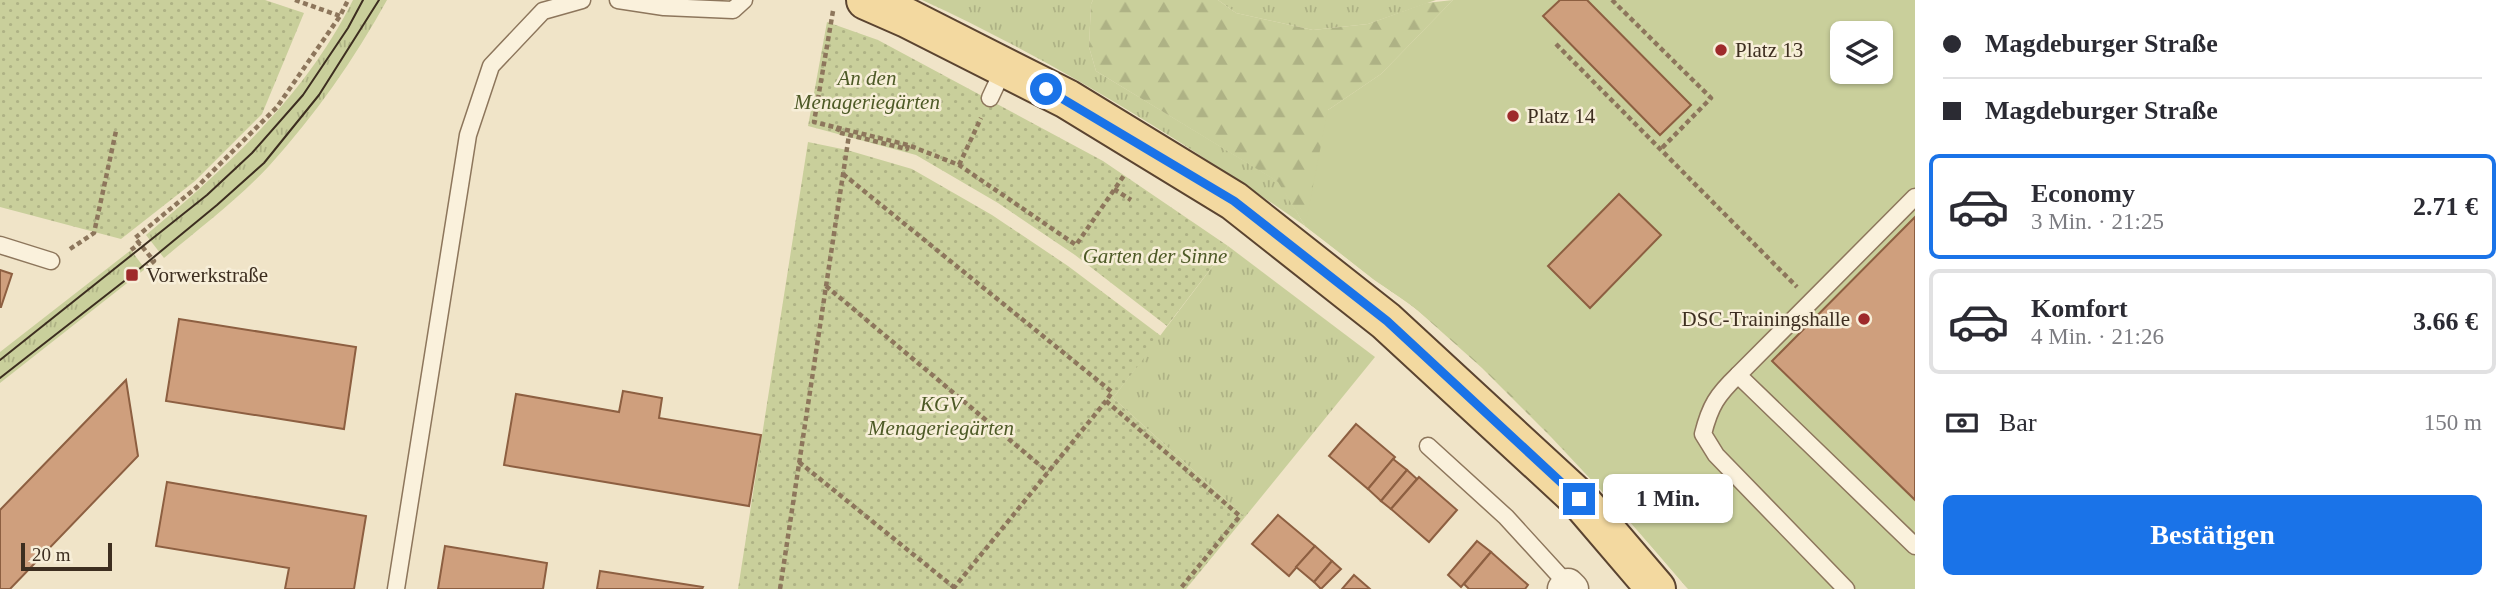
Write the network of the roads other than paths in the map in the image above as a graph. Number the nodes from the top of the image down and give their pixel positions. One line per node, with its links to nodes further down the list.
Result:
1 (582, 0): 12 (lane)
2 (618, 0): 3 (lane)
3 (744, 0)
4 (866, 0): 13 (main road)
5 (1915, 197): 8 (lane)
6 (0, 245): 7 (lane)
7 (51, 261)
8 (1738, 375): 10 (lane); 14 (lane)
9 (1428, 446): 11 (lane)
10 (1915, 546)
11 (1568, 588)
12 (396, 589)
13 (1656, 589)
14 (1846, 589)

